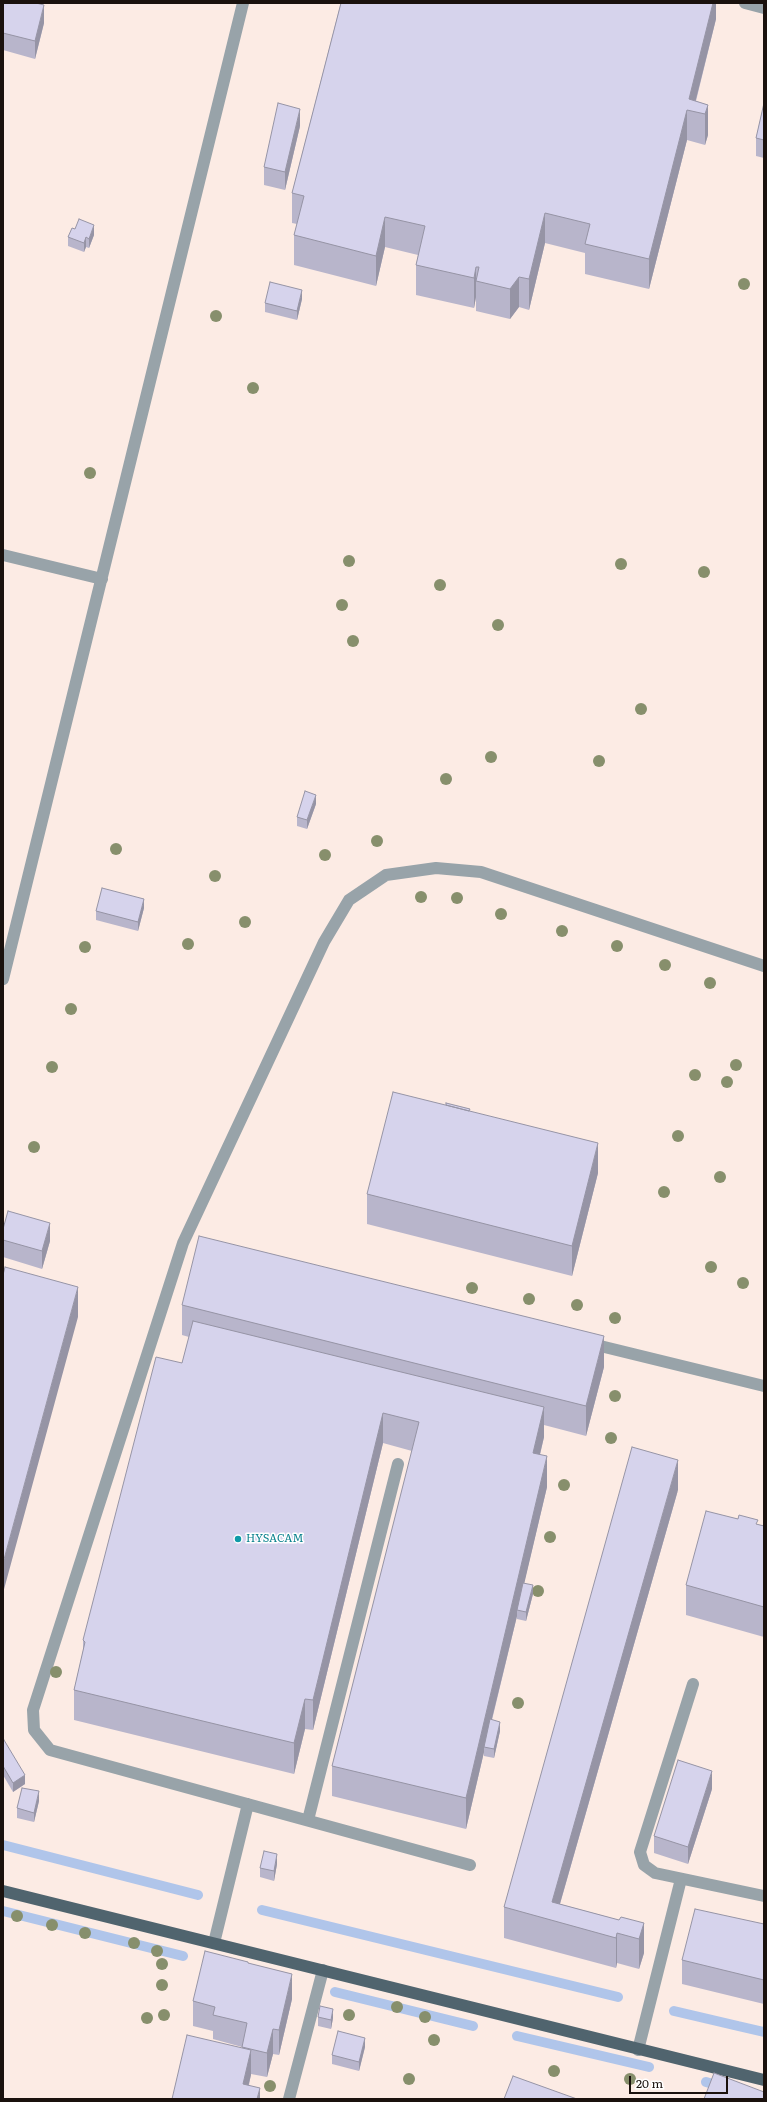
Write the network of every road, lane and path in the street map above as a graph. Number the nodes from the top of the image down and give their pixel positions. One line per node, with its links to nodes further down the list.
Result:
1 (243, 3): 5 (street)
2 (745, 3): 3 (street)
3 (764, 8)
4 (3, 555): 5 (street)
5 (102, 578): 7 (street)
6 (764, 966): 12 (street)
7 (3, 980)
8 (578, 1340): 9 (street)
9 (764, 1386)
10 (398, 1464): 13 (street)
11 (693, 1684): 15 (street)
12 (248, 1804): 13 (street); 18 (street)
13 (308, 1820): 14 (street)
14 (470, 1865)
15 (680, 1879): 17 (street); 20 (street)
16 (3, 1891): 18 (main road)
17 (764, 1896)
18 (214, 1943): 19 (main road)
19 (323, 1970): 20 (main road); 22 (street)
20 (638, 2050): 21 (main road)
21 (764, 2080)
22 (289, 2099)

